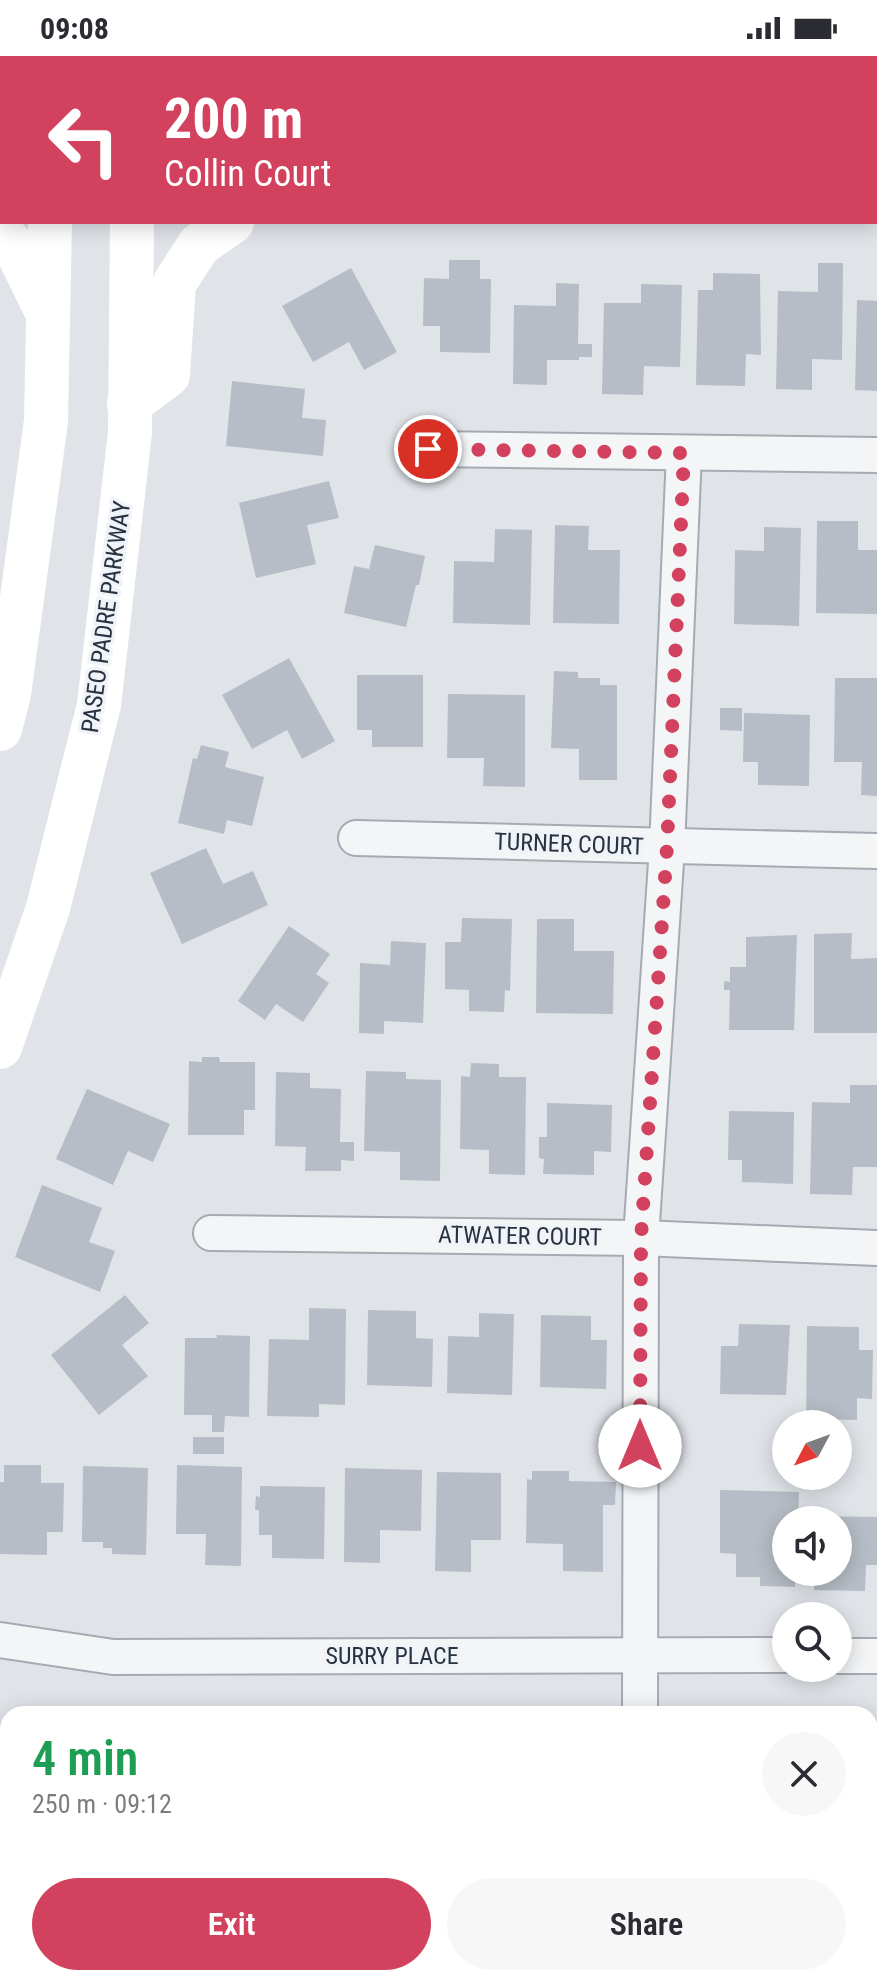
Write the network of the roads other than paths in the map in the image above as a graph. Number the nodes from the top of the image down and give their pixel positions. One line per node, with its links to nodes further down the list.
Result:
1 (50, 224): 5 (main road)
2 (132, 224): 6 (main road, PASEO PADRE PARKWAY)
3 (229, 224): 6 (main road)
4 (0, 231): 5 (main road)
5 (48, 314): 10 (main road)
6 (129, 404): 14 (main road, PASEO PADRE PARKWAY)
7 (428, 449): 8 (street)
8 (684, 453): 9 (street); 12 (street)
9 (877, 455)
10 (0, 729)
11 (356, 838): 12 (street, TURNER COURT)
12 (667, 847): 13 (street, TURNER COURT); 16 (street)
13 (877, 851)
14 (0, 1047)
15 (211, 1233): 16 (street, ATWATER COURT)
16 (641, 1238): 17 (street, ATWATER COURT); 19 (street)
17 (877, 1248)
18 (0, 1640): 19 (street, SURRY PLACE)
19 (638, 1655): 20 (street, SURRY PLACE); 23 (street)
20 (772, 1655)
21 (852, 1656): 22 (street)
22 (877, 1656)
23 (640, 1706)

